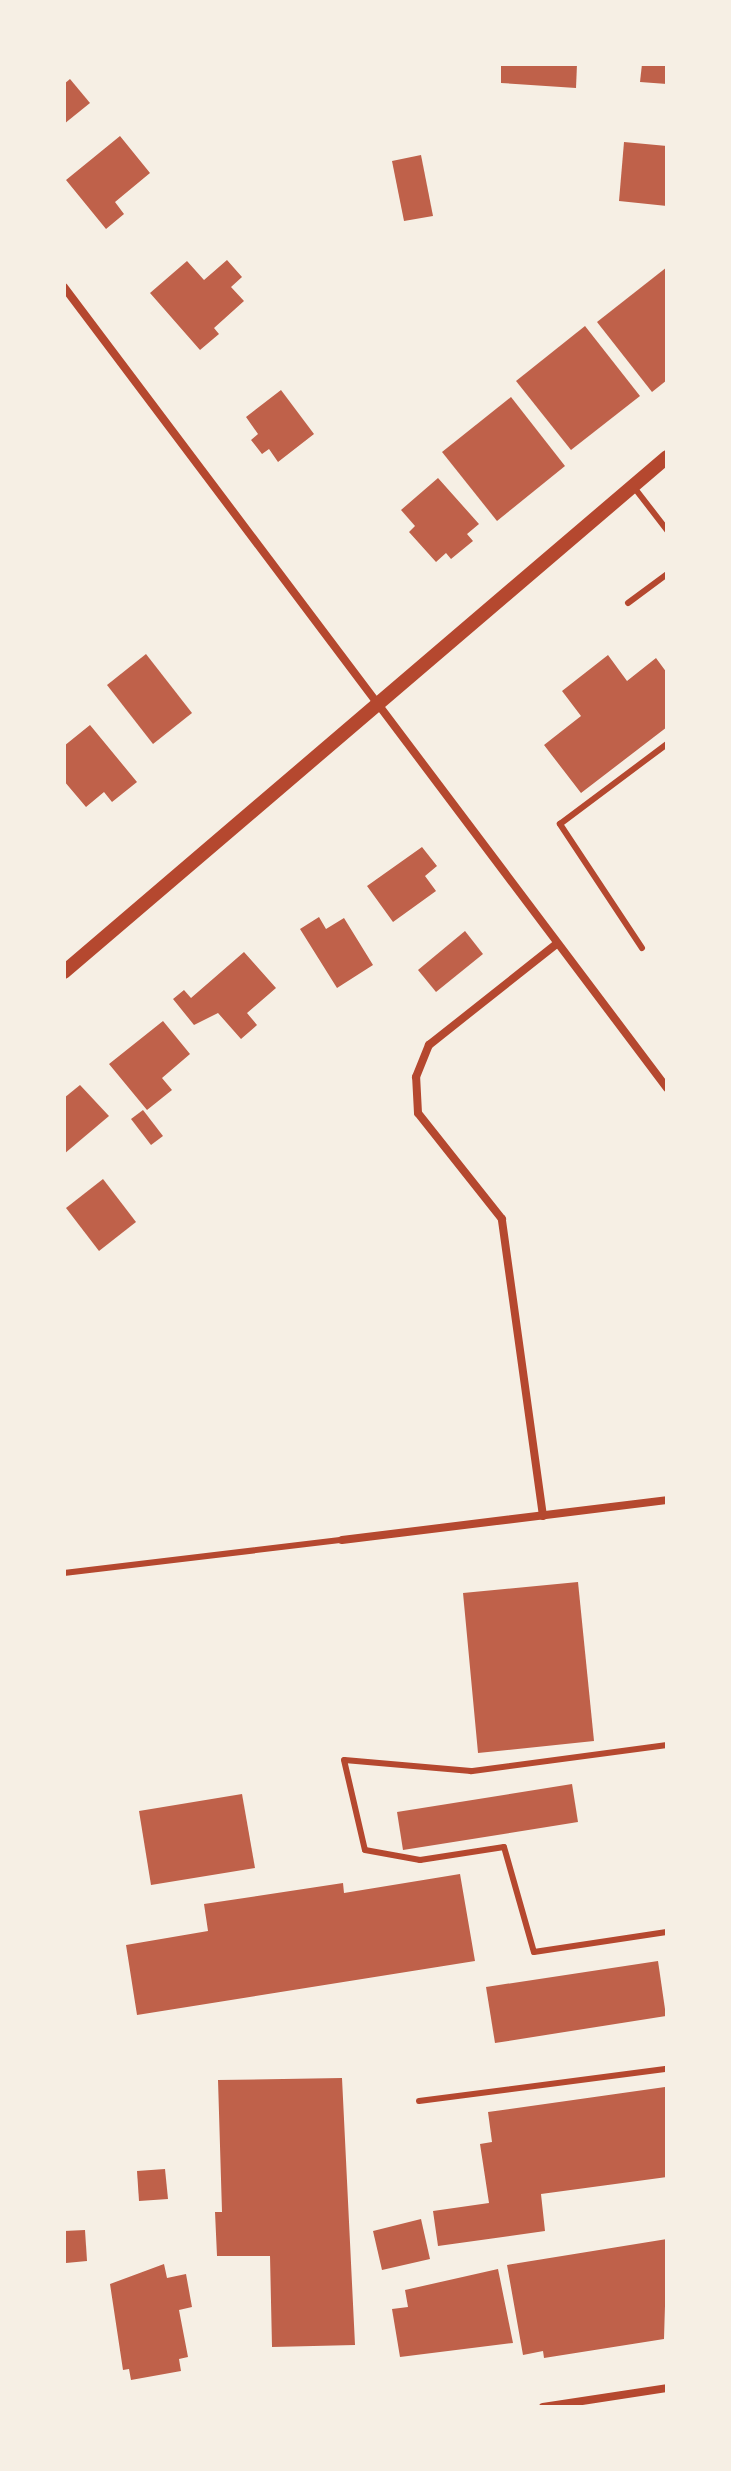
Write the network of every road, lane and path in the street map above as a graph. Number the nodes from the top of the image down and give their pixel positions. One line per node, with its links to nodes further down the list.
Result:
1 (64, 287): 7 (street)
2 (667, 457): 3 (street)
3 (633, 486): 4 (lane); 7 (street)
4 (667, 530)
5 (667, 574): 6 (lane)
6 (628, 603)
7 (377, 703): 9 (street); 11 (street)
8 (667, 744): 10 (lane)
9 (555, 945): 12 (street); 14 (street)
10 (642, 948)
11 (64, 972)
12 (667, 1088)
13 (667, 1500): 14 (street)
14 (543, 1516): 15 (street)
15 (342, 1540): 16 (lane)
16 (64, 1573)
17 (667, 1745): 18 (lane)
18 (667, 1932)
19 (667, 2069): 20 (lane)
20 (419, 2101)
21 (667, 2388): 22 (street)
22 (543, 2407)

